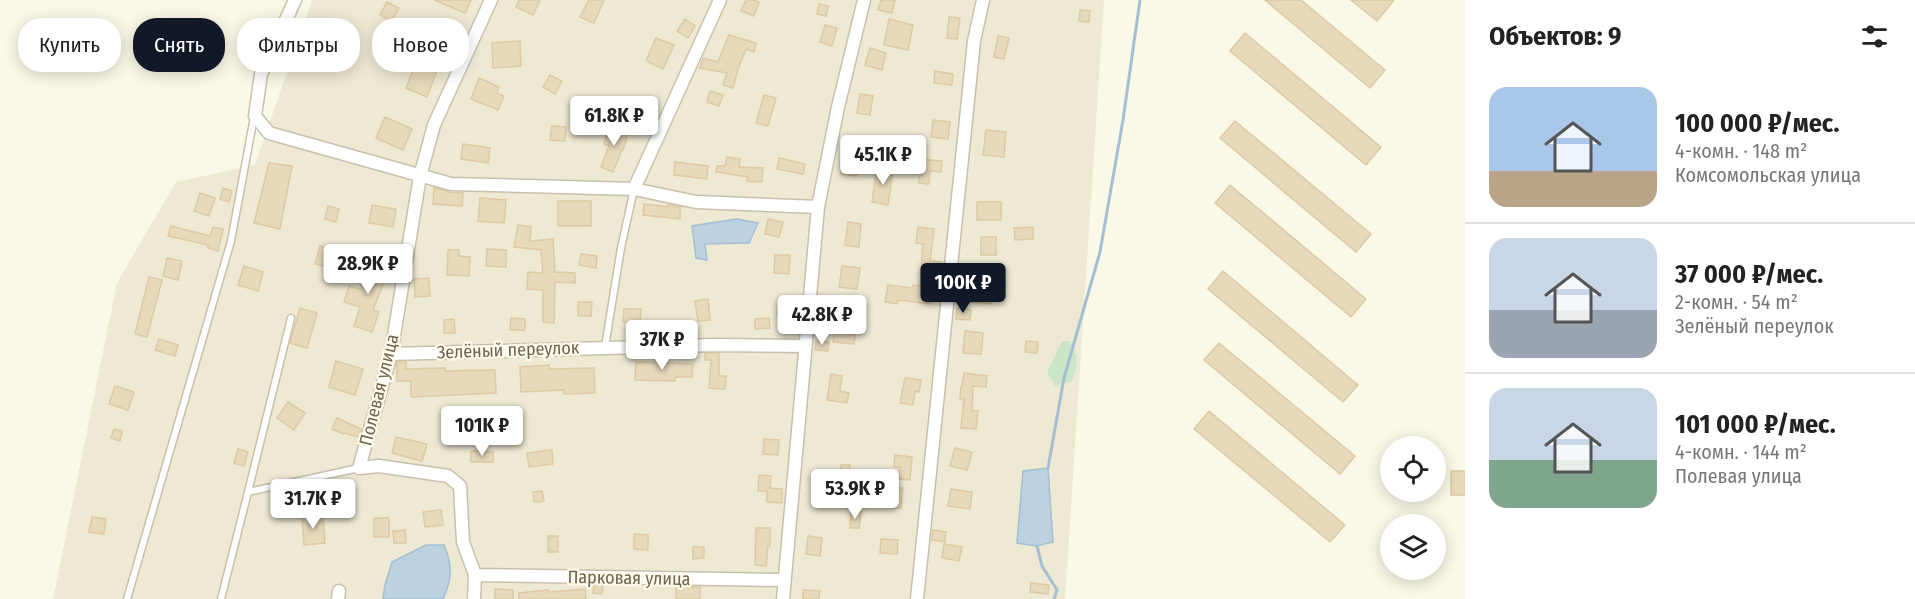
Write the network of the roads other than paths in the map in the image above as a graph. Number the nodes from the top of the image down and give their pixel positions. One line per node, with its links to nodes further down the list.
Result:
1 (295, 0): 6 (street)
2 (490, 0): 7 (street, Полевая улица)
3 (720, 0): 8 (street)
4 (864, 0): 9 (street)
5 (982, 0): 22 (street)
6 (255, 116): 7 (street); 18 (lane)
7 (420, 176): 8 (street); 13 (street, Полевая улица)
8 (634, 189): 9 (street); 12 (lane)
9 (819, 207): 11 (street)
10 (291, 318): 15 (lane)
11 (806, 346): 12 (street, Зелёный переулок); 17 (street)
12 (605, 347): 13 (street, Зелёный переулок)
13 (391, 354): 14 (street, Полевая улица)
14 (359, 468): 15 (lane); 16 (street, Полевая улица)
15 (248, 492): 19 (lane)
16 (474, 575): 17 (street, Парковая улица); 20 (street, Полевая улица)
17 (784, 580): 21 (street)
18 (127, 599)
19 (221, 599)
20 (474, 599)
21 (783, 599)
22 (916, 599)

